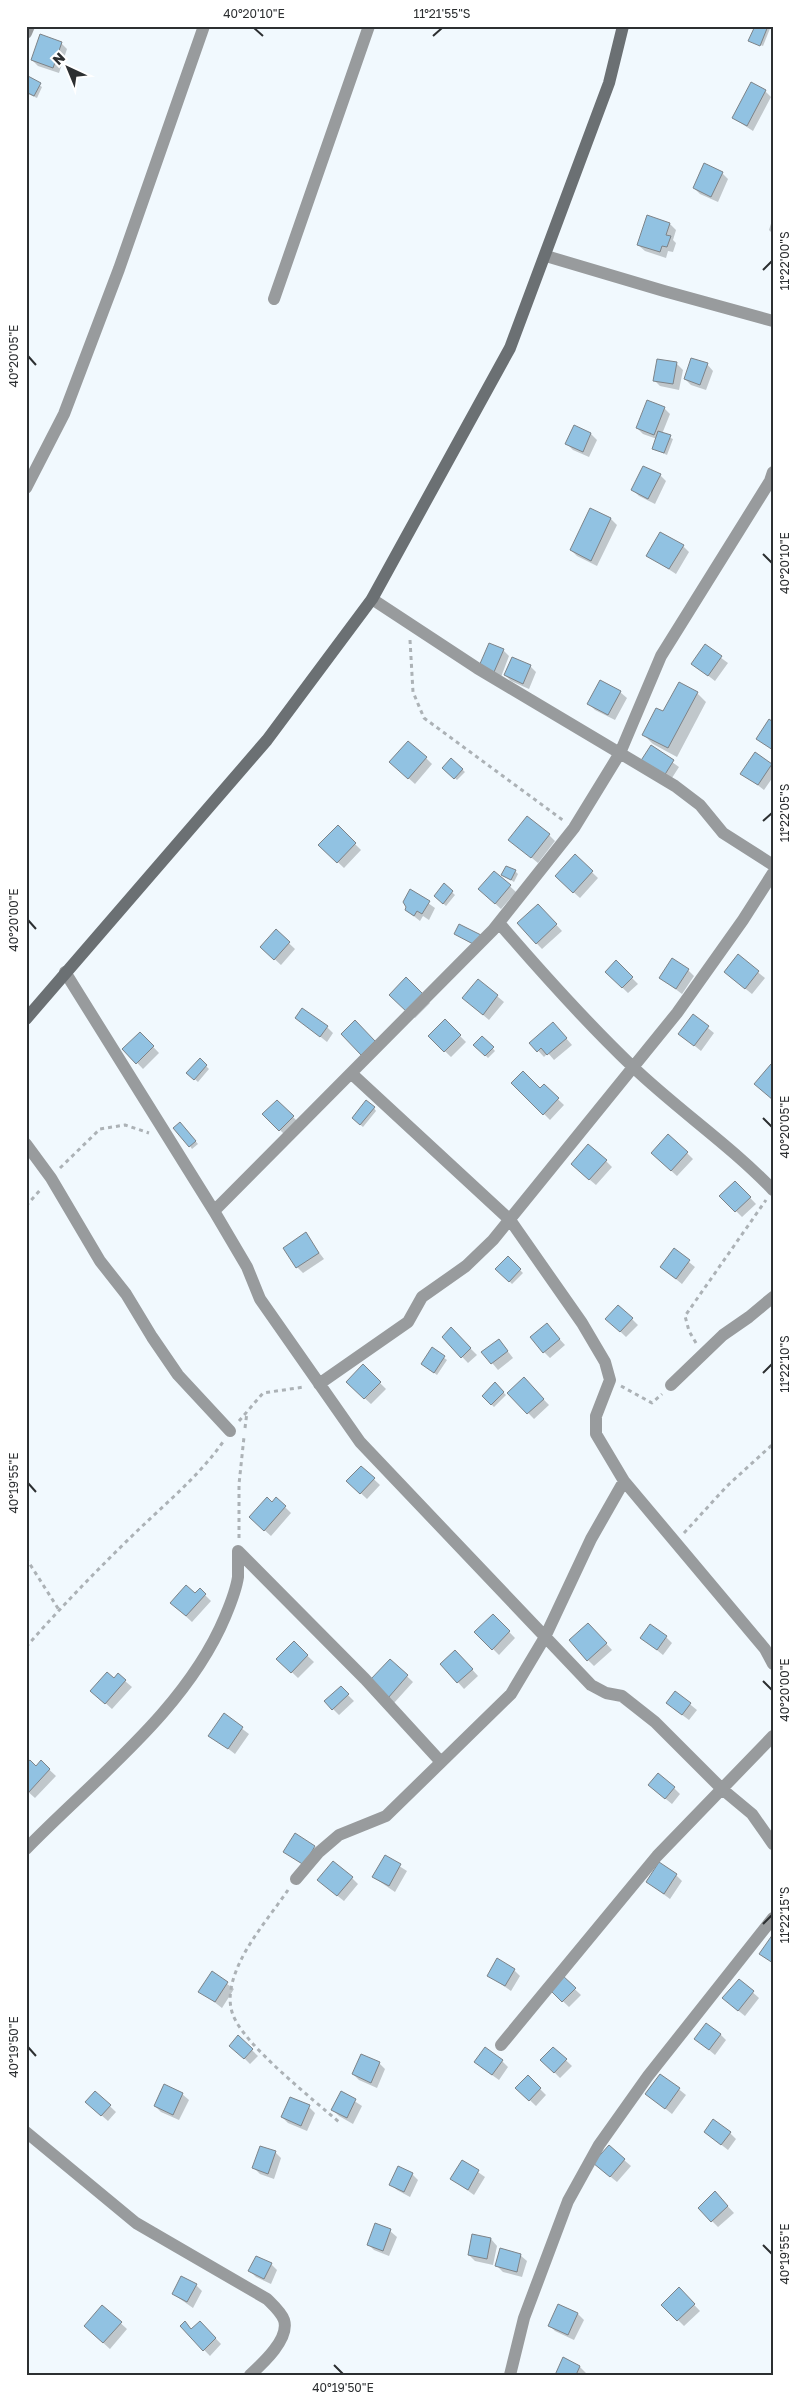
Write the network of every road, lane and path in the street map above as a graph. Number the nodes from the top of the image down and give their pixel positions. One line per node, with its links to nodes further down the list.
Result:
1 (29, 26): 5 (street)
2 (204, 26): 10 (street)
3 (369, 26): 7 (street)
4 (623, 26): 6 (main road)
5 (26, 33)
6 (546, 256): 8 (street); 11 (main road)
7 (274, 299)
8 (773, 321)
9 (773, 472): 13 (street)
10 (26, 488)
11 (372, 599): 12 (street); 18 (main road)
12 (409, 624): 13 (street); 14 (path)
13 (620, 753): 14 (street); 15 (street)
14 (574, 828): 17 (street)
15 (773, 865)
16 (773, 873): 20 (street)
17 (499, 923): 20 (street); 21 (street)
18 (66, 972): 19 (main road); 22 (street)
19 (26, 1019)
20 (633, 1067): 25 (street); 28 (street)
21 (352, 1074): 27 (street); 28 (street)
22 (171, 1141): 24 (path); 27 (street)
23 (26, 1144): 24 (street)
24 (51, 1178): 26 (path); 35 (street)
25 (770, 1194): 30 (path)
26 (26, 1206)
27 (214, 1211): 32 (street)
28 (510, 1220): 31 (street); 32 (street)
29 (773, 1297): 30 (street)
30 (702, 1354): 33 (street)
31 (610, 1380): 33 (path); 37 (street)
32 (319, 1384): 34 (path); 42 (street)
33 (671, 1384)
34 (247, 1412): 35 (path); 39 (path)
35 (230, 1431): 41 (path)
36 (773, 1444): 38 (path)
37 (624, 1480): 38 (street); 42 (street)
38 (676, 1543): 44 (street)
39 (238, 1551): 46 (street); 49 (street)
40 (26, 1558): 41 (path)
41 (59, 1610): 43 (path)
42 (545, 1636): 46 (street); 47 (street)
43 (26, 1647)
44 (773, 1664)
45 (773, 1736): 47 (street)
46 (441, 1762): 50 (street)
47 (722, 1789): 48 (street); 52 (street)
48 (773, 1844)
49 (26, 1849)
50 (296, 1878): 53 (path)
51 (773, 1918): 56 (street)
52 (501, 2046)
53 (340, 2123)
54 (26, 2132): 55 (street)
55 (250, 2375)
56 (510, 2375)

